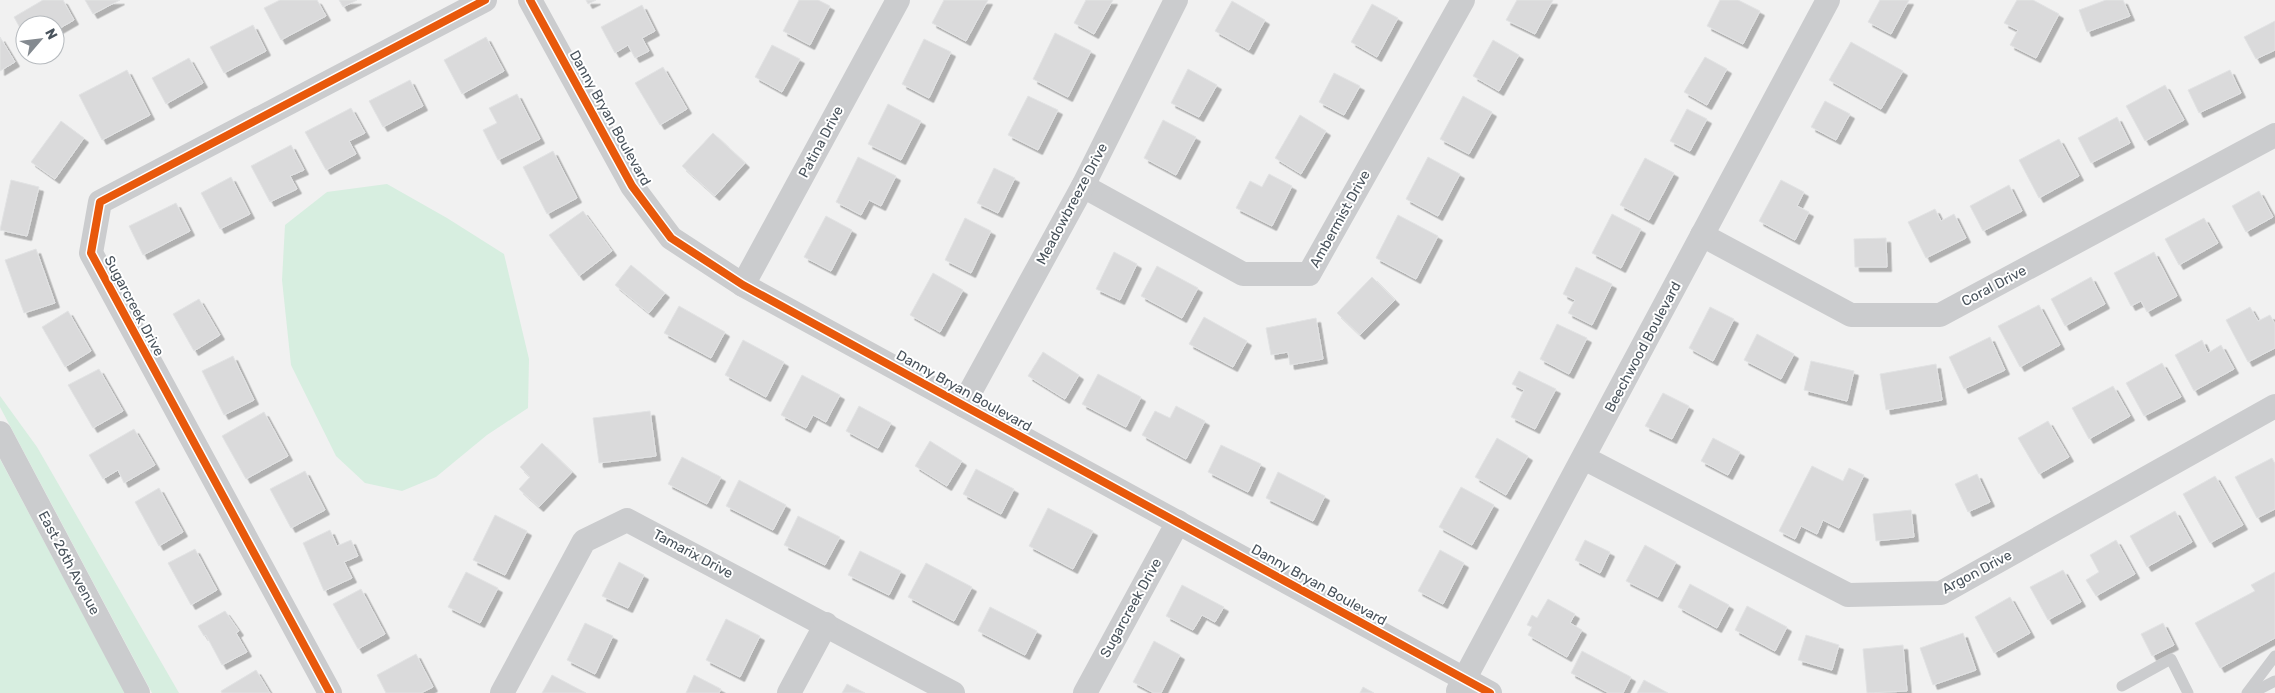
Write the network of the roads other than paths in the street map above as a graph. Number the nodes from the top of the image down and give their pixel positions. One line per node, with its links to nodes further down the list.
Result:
1 (485, 0): 22 (street, Sugarcreek Drive)
2 (530, 0): 10 (street, Danny Bryan Boulevard)
3 (898, 0): 10 (street, Patina Drive)
4 (1176, 0): 8 (street, Meadowbreeze Drive)
5 (1463, 0): 8 (street, Ambermist Drive)
6 (1828, 0): 9 (street, Beechwood Boulevard)
7 (2275, 135): 9 (street, Coral Drive)
8 (1083, 186): 11 (street, Meadowbreeze Drive)
9 (1702, 235): 14 (street, Beechwood Boulevard)
10 (743, 285): 11 (street, Danny Bryan Boulevard)
11 (963, 405): 15 (street, Danny Bryan Boulevard)
12 (2275, 406): 14 (street, Argon Drive)
13 (0, 433): 21 (street, East 26th Avenue)
14 (1584, 458): 19 (street, Beechwood Boulevard)
15 (1178, 522): 19 (street, Danny Bryan Boulevard); 26 (street, Sugarcreek Drive)
16 (826, 624): 23 (street, Tamarix Drive); 24 (street); 25 (street, Tamarix Drive)
17 (2275, 656): 29 (lane)
18 (2275, 681): 30 (lane)
19 (1461, 686): 27 (street, Danny Bryan Boulevard)
20 (2122, 686): 28 (lane)
21 (138, 693)
22 (330, 693)
23 (502, 693)
24 (789, 693)
25 (953, 693)
26 (1085, 693)
27 (1490, 693)
28 (2188, 693)
29 (2247, 693)
30 (2252, 693)

